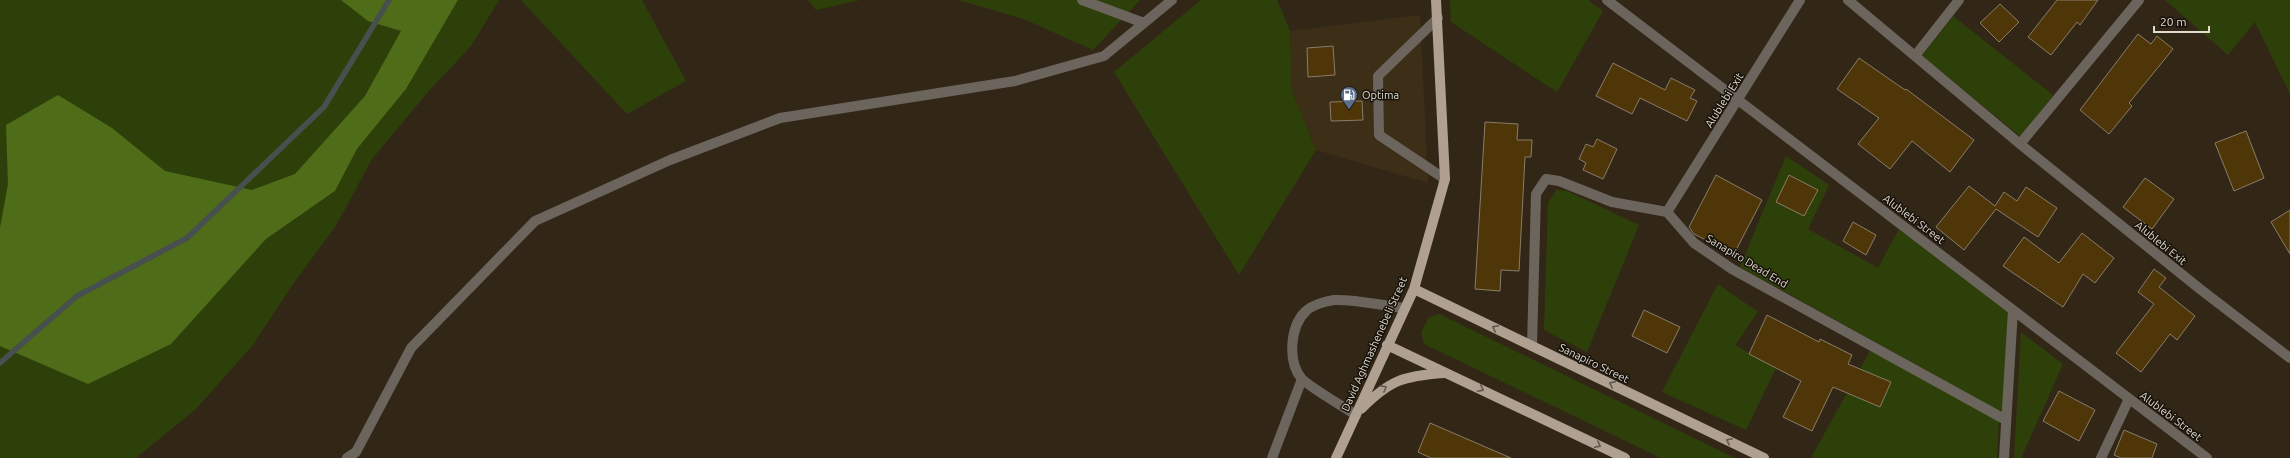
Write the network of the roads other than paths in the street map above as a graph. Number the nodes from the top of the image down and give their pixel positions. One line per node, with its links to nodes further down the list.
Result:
1 (1082, 0): 10 (street)
2 (1172, 0): 10 (street)
3 (1436, 0): 9 (main road, David Aghmashenebeli Street)
4 (1607, 0): 12 (street, Alublebi Street)
5 (1800, 0): 12 (street, Alublebi Exit)
6 (1848, 0): 11 (street, Alublebi Exit)
7 (1959, 0): 11 (street)
8 (2139, 0): 13 (street)
9 (1438, 18): 14 (main road, David Aghmashenebeli Street); 14 (street)
10 (1144, 23): 27 (street)
11 (1915, 56): 13 (street, Alublebi Exit)
12 (1738, 100): 15 (street, Alublebi Exit); 18 (street, Alublebi Street)
13 (2020, 144): 21 (street, Alublebi Exit)
14 (1444, 179): 16 (main road, David Aghmashenebeli Street)
15 (1667, 212): 20 (street); 26 (street, Sanapiro Dead End)
16 (1414, 289): 17 (main road, David Aghmashenebeli Street); 20 (main road, Sanapiro Street, one-way to 16)
17 (1405, 308): 19 (main road, David Aghmashenebeli Street); 23 (street)
18 (2013, 310): 24 (street, Alublebi Street); 26 (street)
19 (1387, 345): 22 (main road); 25 (main road, David Aghmashenebeli Street)
20 (1532, 346): 31 (main road, Sanapiro Street, one-way to 20)
21 (2290, 358)
22 (1446, 372): 25 (main road, one-way to 22); 30 (main road, one-way to 30)
23 (1302, 379): 25 (street); 28 (street)
24 (2129, 400): 33 (street); 34 (street, Alublebi Street)
25 (1356, 415): 29 (main road, David Aghmashenebeli Street)
26 (2006, 420): 32 (street)
27 (347, 458)
28 (1272, 458)
29 (1336, 458)
30 (1625, 458)
31 (1764, 458)
32 (2004, 458)
33 (2101, 458)
34 (2207, 458)

